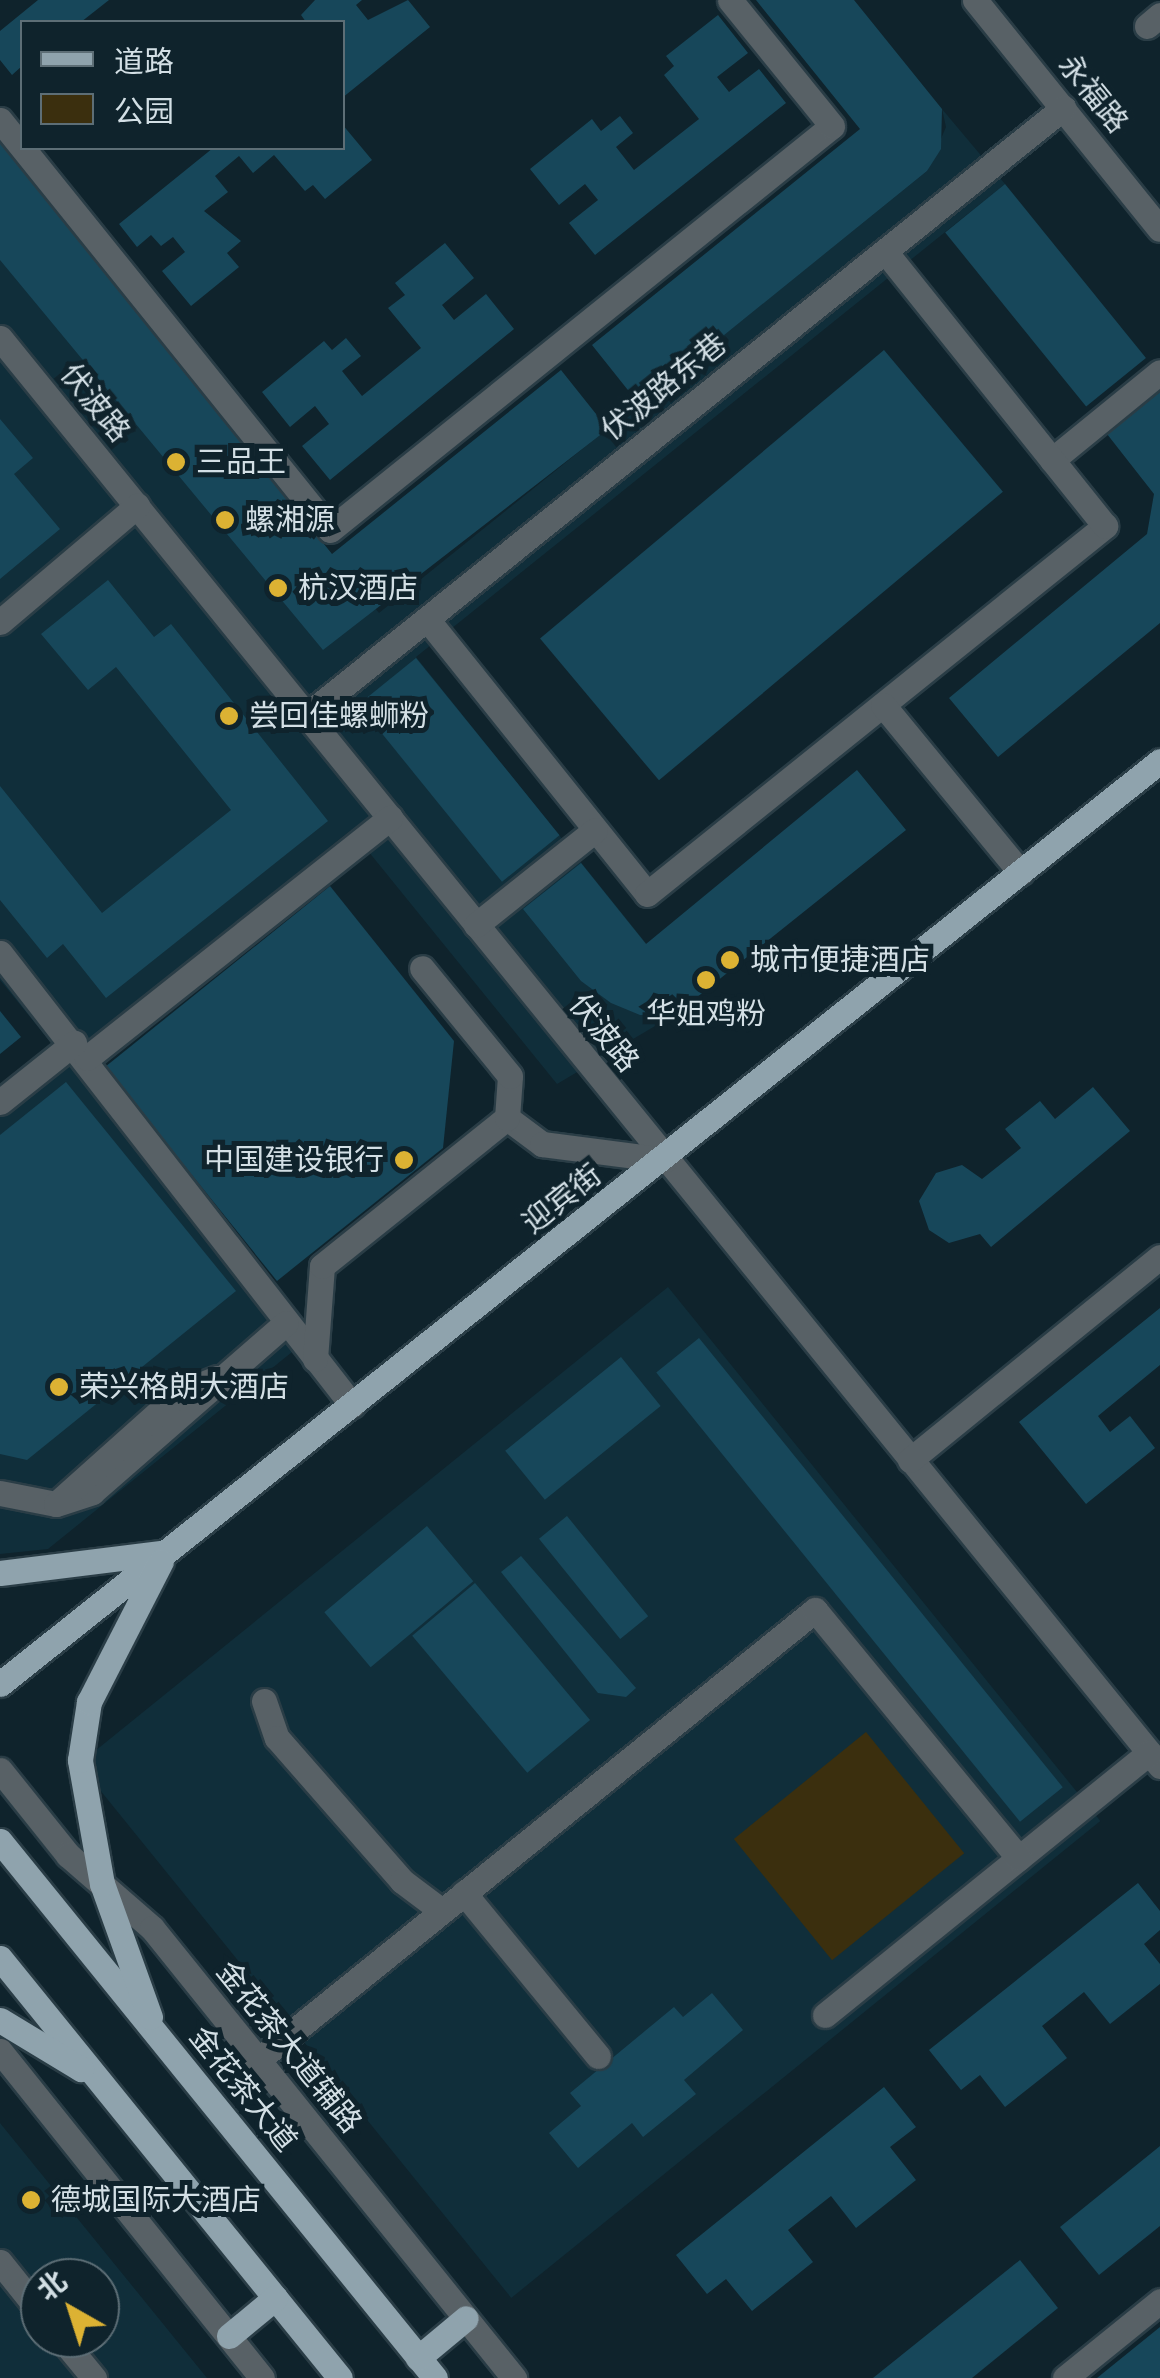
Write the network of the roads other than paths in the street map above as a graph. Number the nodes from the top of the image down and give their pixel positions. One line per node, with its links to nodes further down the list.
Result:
1 (730, 0): 6 (street)
2 (975, 0): 3 (street, 永福路)
3 (1062, 108): 7 (street, 永福路); 8 (street, 伏波路东巷)
4 (0, 120): 5 (street)
5 (20, 145)
6 (24, 150)
7 (1160, 229)
8 (884, 251): 11 (street); 13 (street, 伏波路东巷)
9 (0, 338): 12 (street, 伏波路)
10 (1160, 372): 11 (street)
11 (1052, 460): 15 (street)
12 (136, 506): 14 (street); 16 (street, 伏波路)
13 (427, 620): 16 (street, 伏波路东巷); 19 (street)
14 (0, 622)
15 (884, 704): 19 (street); 20 (street)
16 (307, 716): 18 (street, 伏波路)
17 (1160, 761): 20 (main road, 迎宾街)
18 (390, 818): 21 (street, 伏波路); 24 (street)
19 (595, 830): 21 (street)
20 (1021, 873): 27 (main road, 迎宾街)
21 (476, 924): 27 (street, 伏波路)
22 (0, 953): 24 (street)
23 (422, 968): 26 (street)
24 (80, 1051): 25 (street); 29 (street)
25 (0, 1102)
26 (506, 1118): 27 (street); 30 (street)
27 (665, 1160): 31 (main road, 迎宾街); 32 (street, 伏波路)
28 (1160, 1257): 32 (street)
29 (286, 1323): 30 (street); 33 (street)
30 (315, 1359): 31 (street)
31 (352, 1405): 34 (main road, 迎宾街)
32 (910, 1460): 38 (street, 伏波路)
33 (0, 1492)
34 (166, 1552): 35 (main road); 36 (main road, 迎宾街); 42 (main road)
35 (0, 1573)
36 (0, 1684)
37 (264, 1701): 44 (street)
38 (1155, 1760): 41 (street)
39 (0, 1770): 42 (street, 金花茶大道辅路)
40 (0, 1841): 48 (main road, 金花茶大道)
41 (1020, 1858): 43 (street); 46 (street)
42 (102, 1884): 48 (main road); 51 (street, 金花茶大道辅路)
43 (464, 1893): 44 (street); 50 (street)
44 (442, 1911): 51 (street)
45 (0, 1958): 52 (main road)
46 (825, 2015)
47 (0, 2020): 52 (main road)
48 (157, 2035): 60 (main road, 金花茶大道)
49 (0, 2051): 58 (street)
50 (598, 2056)
51 (258, 2060): 57 (street, 金花茶大道辅路)
52 (99, 2081): 55 (main road)
53 (0, 2262): 54 (street)
54 (20, 2287)
55 (275, 2298): 58 (main road); 63 (main road)
56 (1160, 2301): 65 (street)
57 (466, 2318): 60 (main road); 64 (street, 金花茶大道辅路)
58 (229, 2336): 62 (street)
59 (78, 2358): 61 (street)
60 (427, 2368)
61 (94, 2378)
62 (262, 2378)
63 (340, 2378)
64 (514, 2378)
65 (1065, 2378)

